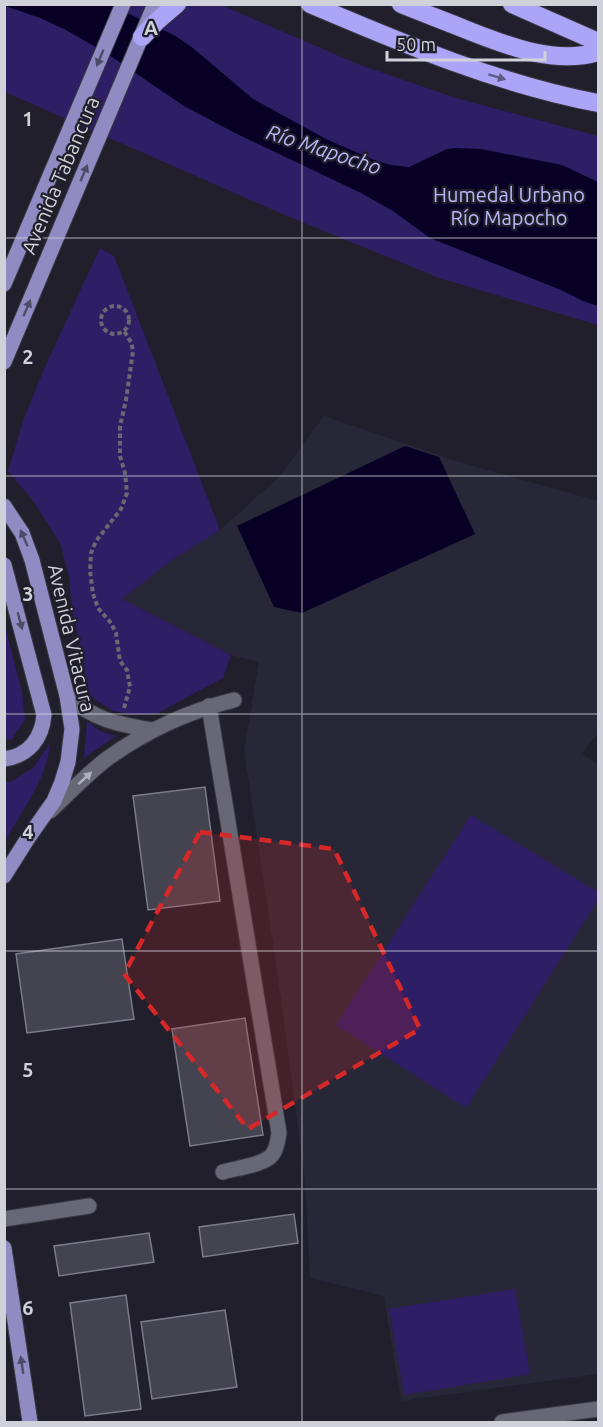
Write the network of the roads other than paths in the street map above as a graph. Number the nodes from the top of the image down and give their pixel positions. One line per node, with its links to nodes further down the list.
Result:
1 (123, 4): 11 (main road, Avenida Tabancura, one-way to 11)
2 (155, 4): 7 (main road, Avenida Tabancura)
3 (177, 4): 7 (highway)
4 (310, 4): 10 (highway, one-way to 10)
5 (401, 4): 9 (highway)
6 (512, 4): 8 (highway)
7 (142, 37): 14 (main road, Avenida Tabancura, one-way to 7)
8 (598, 42)
9 (598, 52)
10 (598, 103)
11 (32, 220): 12 (main road); 13 (main road, Avenida Tabancura)
12 (4, 256)
13 (4, 284)
14 (4, 362)
15 (4, 506): 17 (main road, Avenida Vitacura, one-way to 15)
16 (4, 565): 21 (main road, one-way to 21)
17 (67, 696): 20 (street); 22 (main road, Avenida Vitacura)
18 (234, 700): 19 (street)
19 (209, 706): 20 (street); 24 (street)
20 (152, 730): 22 (street, one-way to 20)
21 (4, 759)
22 (42, 818): 23 (main road, Avenida Vitacura)
23 (4, 876)
24 (223, 1172)
25 (89, 1206): 26 (street)
26 (4, 1219)
27 (4, 1248): 30 (main road, one-way to 27)
28 (598, 1409): 29 (street)
29 (567, 1418): 31 (street)
30 (30, 1422)
31 (502, 1422)

